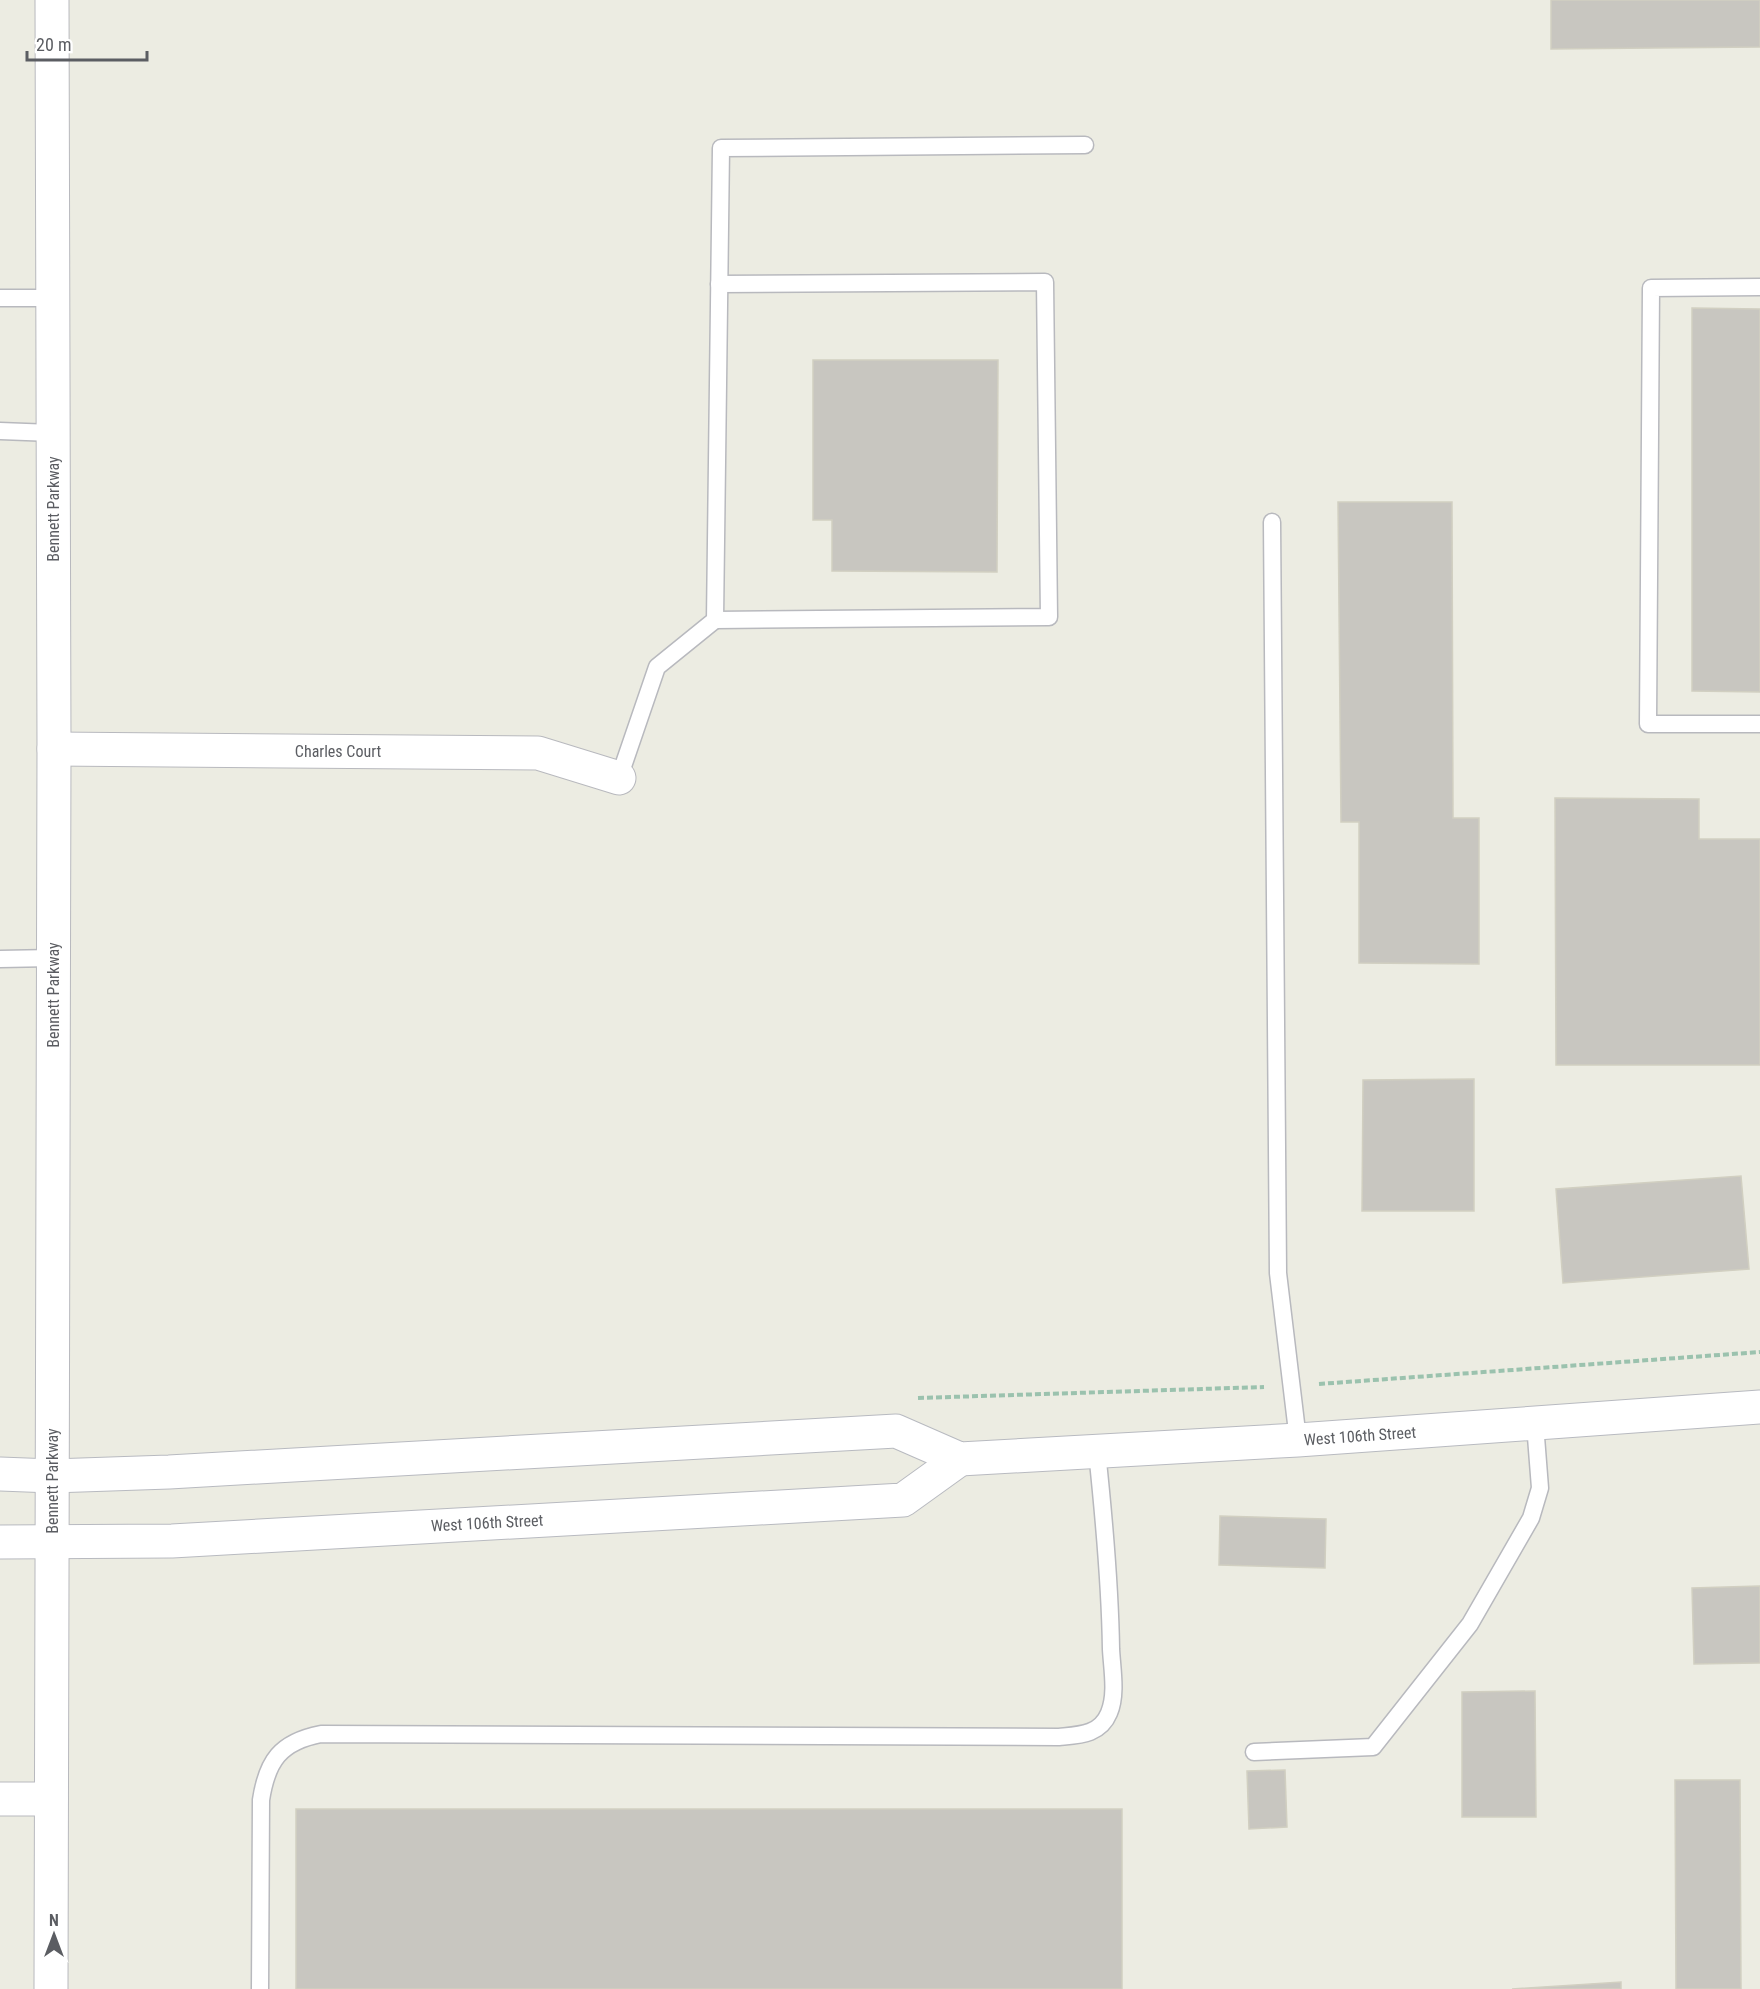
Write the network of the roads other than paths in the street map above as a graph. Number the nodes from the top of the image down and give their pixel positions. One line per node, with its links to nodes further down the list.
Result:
1 (51, 0): 6 (street, Bennett Parkway)
2 (1085, 145): 3 (lane)
3 (719, 284): 10 (lane); 10 (lane)
4 (1760, 286): 11 (lane)
5 (0, 298): 6 (lane)
6 (52, 298): 8 (street, Bennett Parkway)
7 (0, 430): 8 (lane)
8 (52, 433): 12 (street, Bennett Parkway)
9 (1272, 522): 18 (lane)
10 (715, 620): 13 (lane)
11 (1760, 724)
12 (54, 749): 13 (street, Charles Court); 14 (street, Bennett Parkway)
13 (619, 778)
14 (53, 958): 15 (lane); 22 (street, Bennett Parkway)
15 (0, 959)
16 (1760, 1407): 17 (street, West 106th Street)
17 (1535, 1424): 18 (street, West 106th Street); 25 (lane)
18 (1298, 1440): 19 (street, West 106th Street)
19 (1097, 1452): 20 (street, West 106th Street); 29 (lane)
20 (960, 1459): 22 (street, West 106th Street); 24 (street, West 106th Street)
21 (0, 1474): 22 (street, West 106th Street)
22 (52, 1476): 24 (street, Bennett Parkway)
23 (0, 1542): 24 (street, West 106th Street)
24 (52, 1543): 27 (street, Bennett Parkway)
25 (1254, 1752)
26 (0, 1799): 27 (street)
27 (51, 1799): 28 (street, Bennett Parkway)
28 (51, 1989)
29 (260, 1989)

